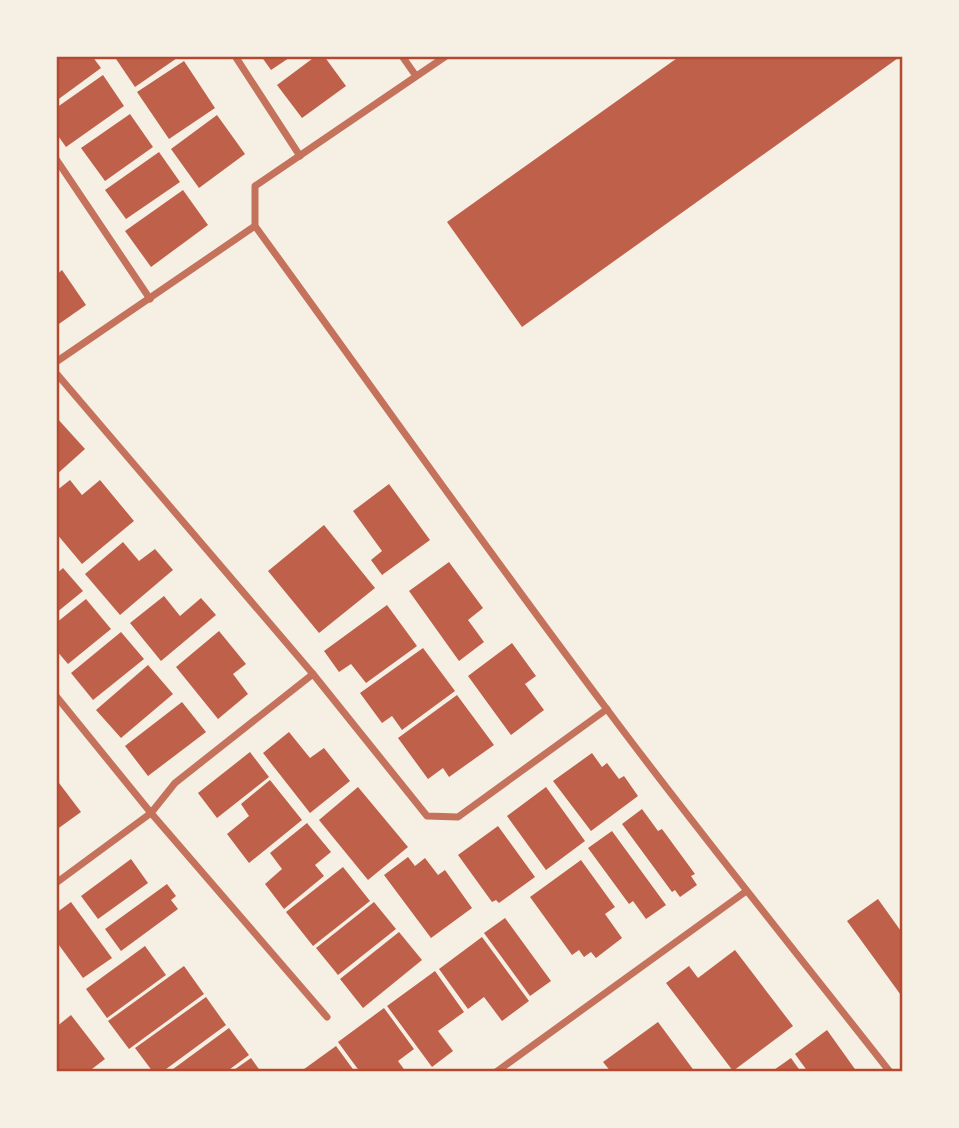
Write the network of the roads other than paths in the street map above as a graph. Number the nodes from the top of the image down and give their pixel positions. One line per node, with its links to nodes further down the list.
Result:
1 (235, 56): 5 (street)
2 (402, 56): 4 (street)
3 (446, 56): 4 (street)
4 (416, 76): 5 (street)
5 (300, 156): 7 (street)
6 (56, 159): 8 (street)
7 (255, 226): 8 (street); 13 (street)
8 (150, 299): 9 (street)
9 (56, 362)
10 (56, 373): 11 (street)
11 (313, 674): 13 (street); 14 (street)
12 (56, 696): 14 (street)
13 (607, 709): 16 (street)
14 (151, 813): 15 (street); 17 (street)
15 (56, 883)
16 (745, 892): 18 (street); 19 (street)
17 (327, 1017)
18 (496, 1072)
19 (890, 1072)

